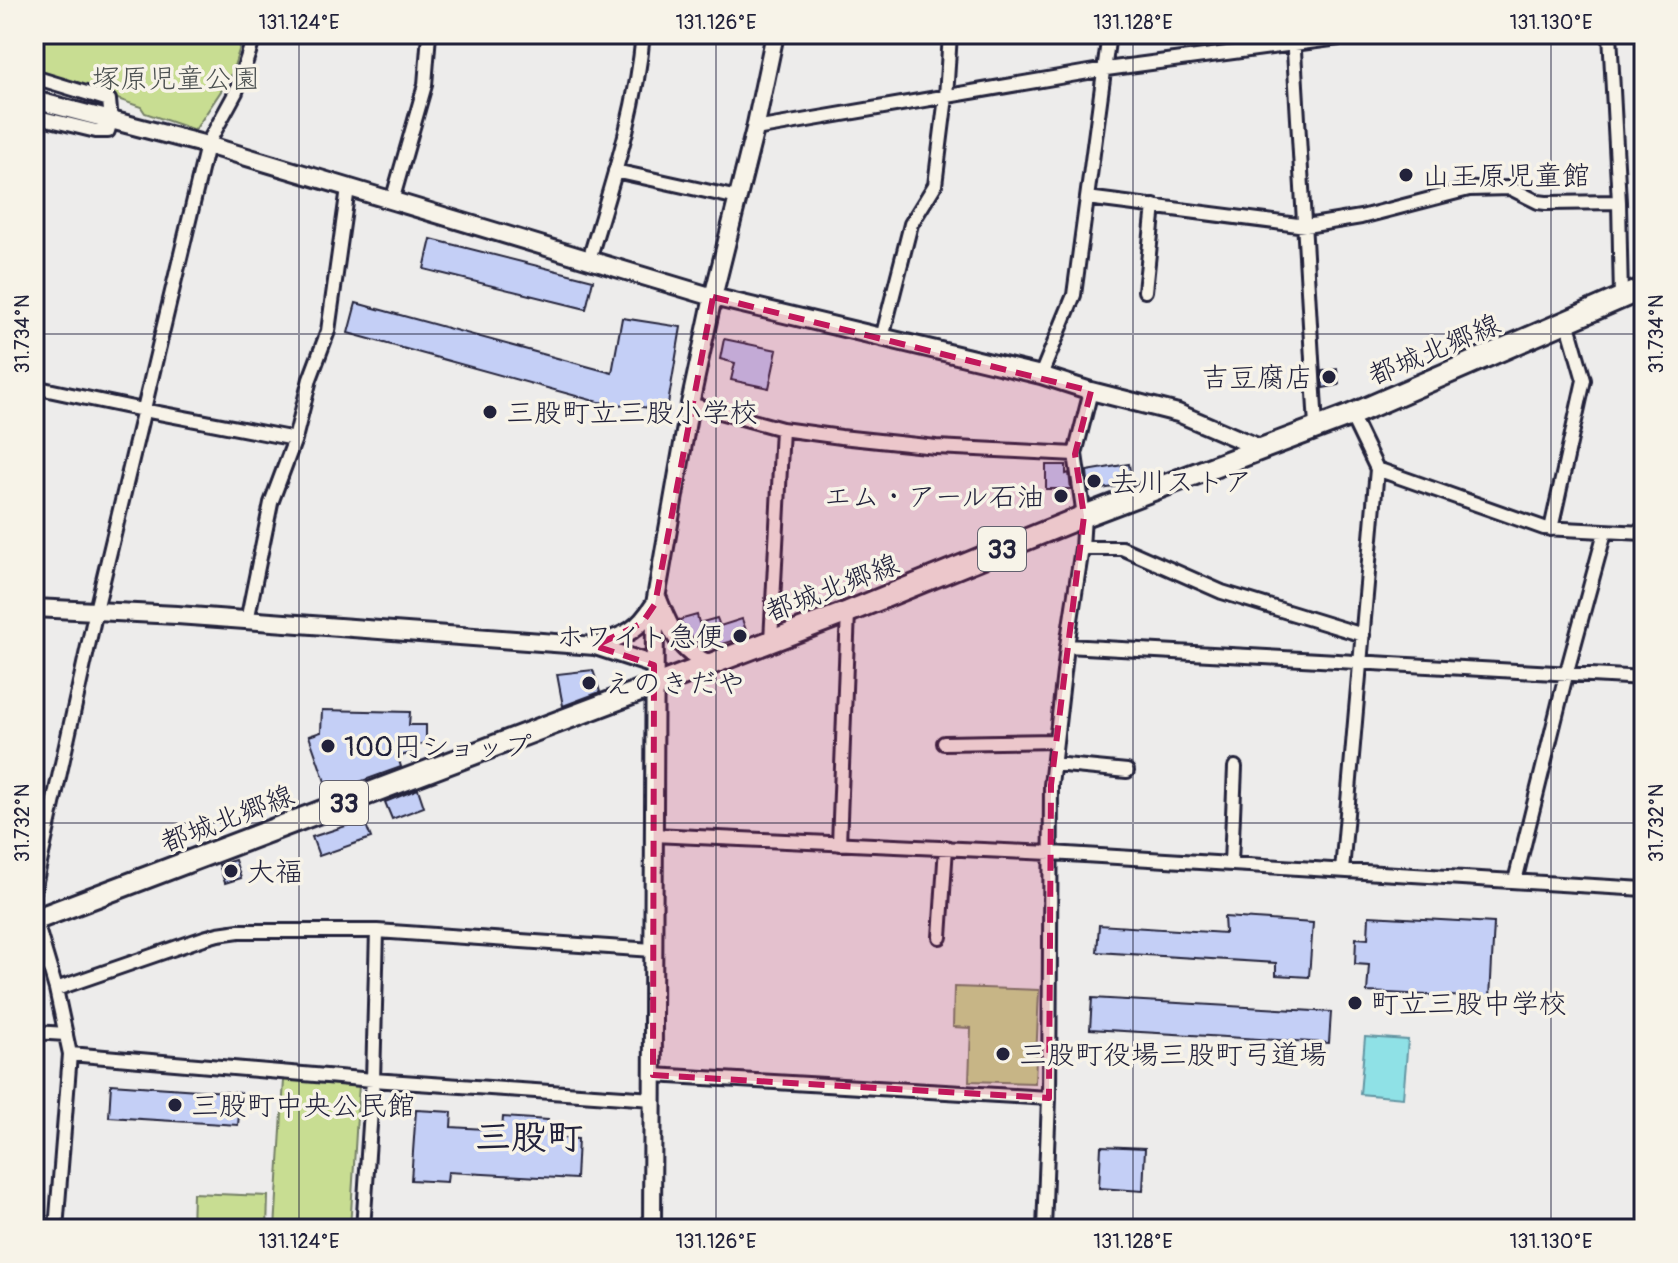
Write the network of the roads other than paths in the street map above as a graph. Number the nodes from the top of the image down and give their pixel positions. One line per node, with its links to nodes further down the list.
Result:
1 (255, 34): 17 (street)
2 (429, 34): 22 (street)
3 (643, 34): 18 (street)
4 (775, 34): 16 (street)
5 (950, 34): 12 (street)
6 (1109, 34): 10 (street)
7 (1369, 34): 9 (street)
8 (1610, 34): 23 (street)
9 (1294, 39): 10 (street); 25 (street)
10 (1106, 69): 12 (street); 21 (street)
11 (34, 77): 15 (street)
12 (946, 97): 16 (street); 32 (street)
13 (34, 100): 15 (street)
14 (34, 116): 15 (street)
15 (111, 121): 17 (street)
16 (755, 129): 20 (street)
17 (207, 145): 19 (street); 37 (street)
18 (615, 171): 20 (street); 26 (street)
19 (348, 188): 22 (street); 41 (street)
20 (738, 198): 29 (street)
21 (1087, 198): 24 (street); 33 (street)
22 (392, 201): 26 (street)
23 (1619, 202): 25 (street); 30 (street)
24 (1154, 206): 25 (street); 28 (street)
25 (1306, 226): 39 (street)
26 (589, 260): 29 (street)
27 (1644, 288): 30 (main road, 都城北郷線 / 33)
28 (1145, 291)
29 (713, 297): 32 (street); 36 (street)
30 (1621, 298): 31 (main road, 都城北郷線 / 33)
31 (1567, 321): 38 (main road, 都城北郷線 / 33); 46 (street)
32 (882, 338): 33 (street)
33 (1041, 375): 35 (street)
34 (34, 387): 37 (street)
35 (1091, 391): 42 (street); 43 (street)
36 (690, 404): 40 (street); 50 (street)
37 (143, 410): 41 (street); 52 (street)
38 (1351, 415): 39 (main road, 都城北郷線 / 33); 44 (street)
39 (1316, 427): 42 (main road, 都城北郷線 / 33)
40 (782, 429): 43 (street); 56 (street)
41 (295, 439): 54 (street)
42 (1262, 449): 45 (main road, 都城北郷線 / 33)
43 (1075, 454): 45 (street)
44 (1377, 469): 46 (street); 55 (street)
45 (1084, 516): 49 (street); 53 (main road, 都城北郷線 / 33)
46 (1551, 529): 47 (street)
47 (1605, 532): 48 (street); 62 (street)
48 (1644, 533)
49 (1082, 548): 55 (street); 58 (street)
50 (656, 599): 57 (street); 60 (street); 61 (street)
51 (34, 608): 52 (street)
52 (96, 610): 54 (street); 78 (street)
53 (848, 612): 56 (main road, 都城北郷線 / 33); 71 (street)
54 (247, 621): 57 (street)
55 (1363, 635): 59 (street)
56 (771, 641): 60 (main road, 都城北郷線 / 33)
57 (595, 646): 61 (street)
58 (1067, 646): 59 (street); 65 (street)
59 (1361, 663): 62 (street); 75 (street)
60 (710, 664): 64 (main road, 都城北郷線 / 33)
61 (654, 665): 64 (street)
62 (1566, 675): 63 (street); 76 (street)
63 (1644, 678)
64 (653, 686): 70 (street); 79 (main road, 都城北郷線 / 33)
65 (1056, 741): 66 (street); 67 (street)
66 (944, 743)
67 (1054, 764): 69 (street); 73 (street)
68 (1235, 767): 74 (street)
69 (1127, 771)
70 (653, 835): 71 (street); 82 (street)
71 (839, 844): 72 (street)
72 (946, 847): 73 (street); 81 (street)
73 (1051, 853): 74 (street); 89 (street)
74 (1231, 863): 75 (street)
75 (1342, 871): 76 (street)
76 (1515, 881): 77 (street)
77 (1644, 889)
78 (34, 890)
79 (35, 918): 83 (street)
80 (377, 931): 82 (street); 83 (street); 88 (street)
81 (940, 937)
82 (653, 950): 87 (street)
83 (56, 989): 85 (street)
84 (34, 1032): 85 (street)
85 (66, 1034): 86 (street)
86 (70, 1054): 88 (street); 93 (street)
87 (653, 1075): 89 (street); 90 (street)
88 (373, 1080): 90 (street); 94 (street)
89 (1049, 1098): 96 (street)
90 (653, 1099): 95 (street)
91 (34, 1223): 92 (main road)
92 (41, 1229)
93 (56, 1229)
94 (363, 1229)
95 (652, 1229)
96 (1044, 1229)

